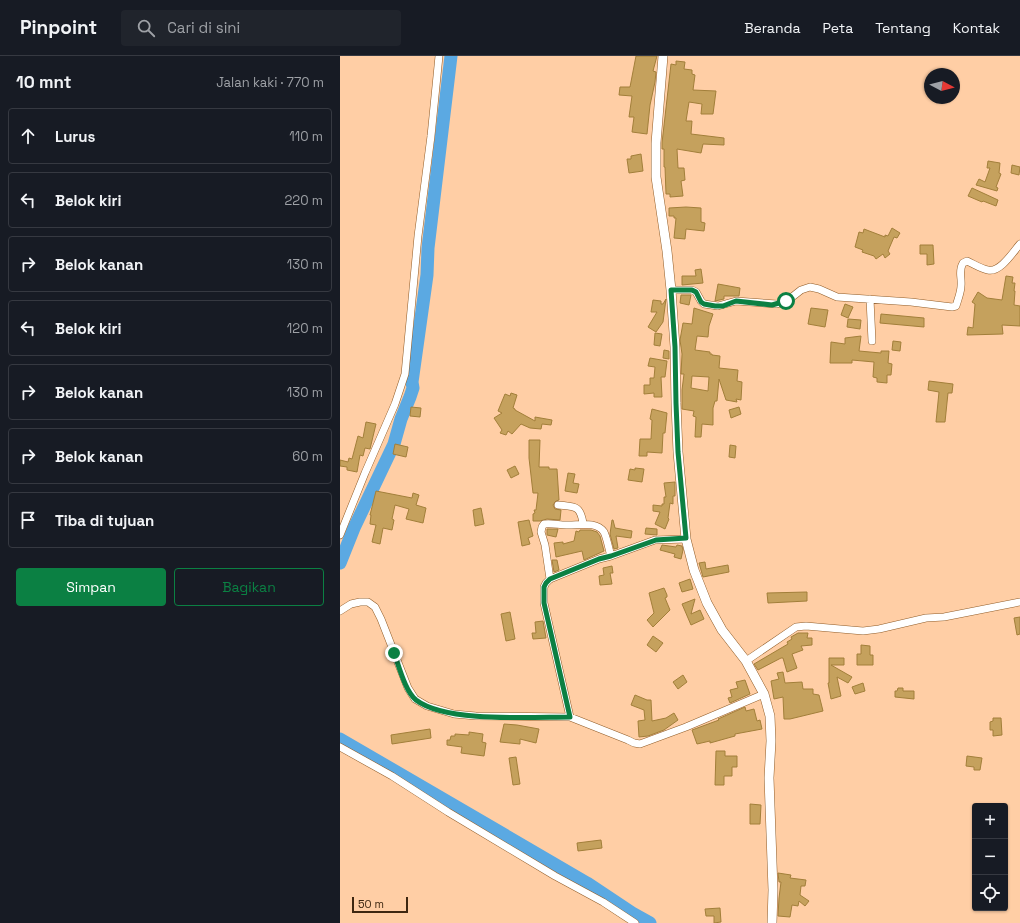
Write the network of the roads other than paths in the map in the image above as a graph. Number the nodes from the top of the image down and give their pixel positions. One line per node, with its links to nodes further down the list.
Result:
1 (439, 56): 9 (street)
2 (663, 56): 4 (street)
3 (1020, 244): 5 (street)
4 (671, 290): 5 (street); 10 (street)
5 (870, 300): 6 (street)
6 (872, 341)
7 (558, 505): 8 (street)
8 (583, 523): 11 (street); 12 (street)
9 (340, 535)
10 (686, 538): 11 (street); 15 (street)
11 (611, 556): 12 (street)
12 (550, 579): 17 (street)
13 (1020, 602): 15 (street)
14 (340, 611): 17 (street)
15 (746, 661): 16 (street)
16 (764, 694): 17 (street); 20 (street)
17 (570, 717)
18 (340, 747): 19 (street)
19 (635, 923)
20 (772, 923)

